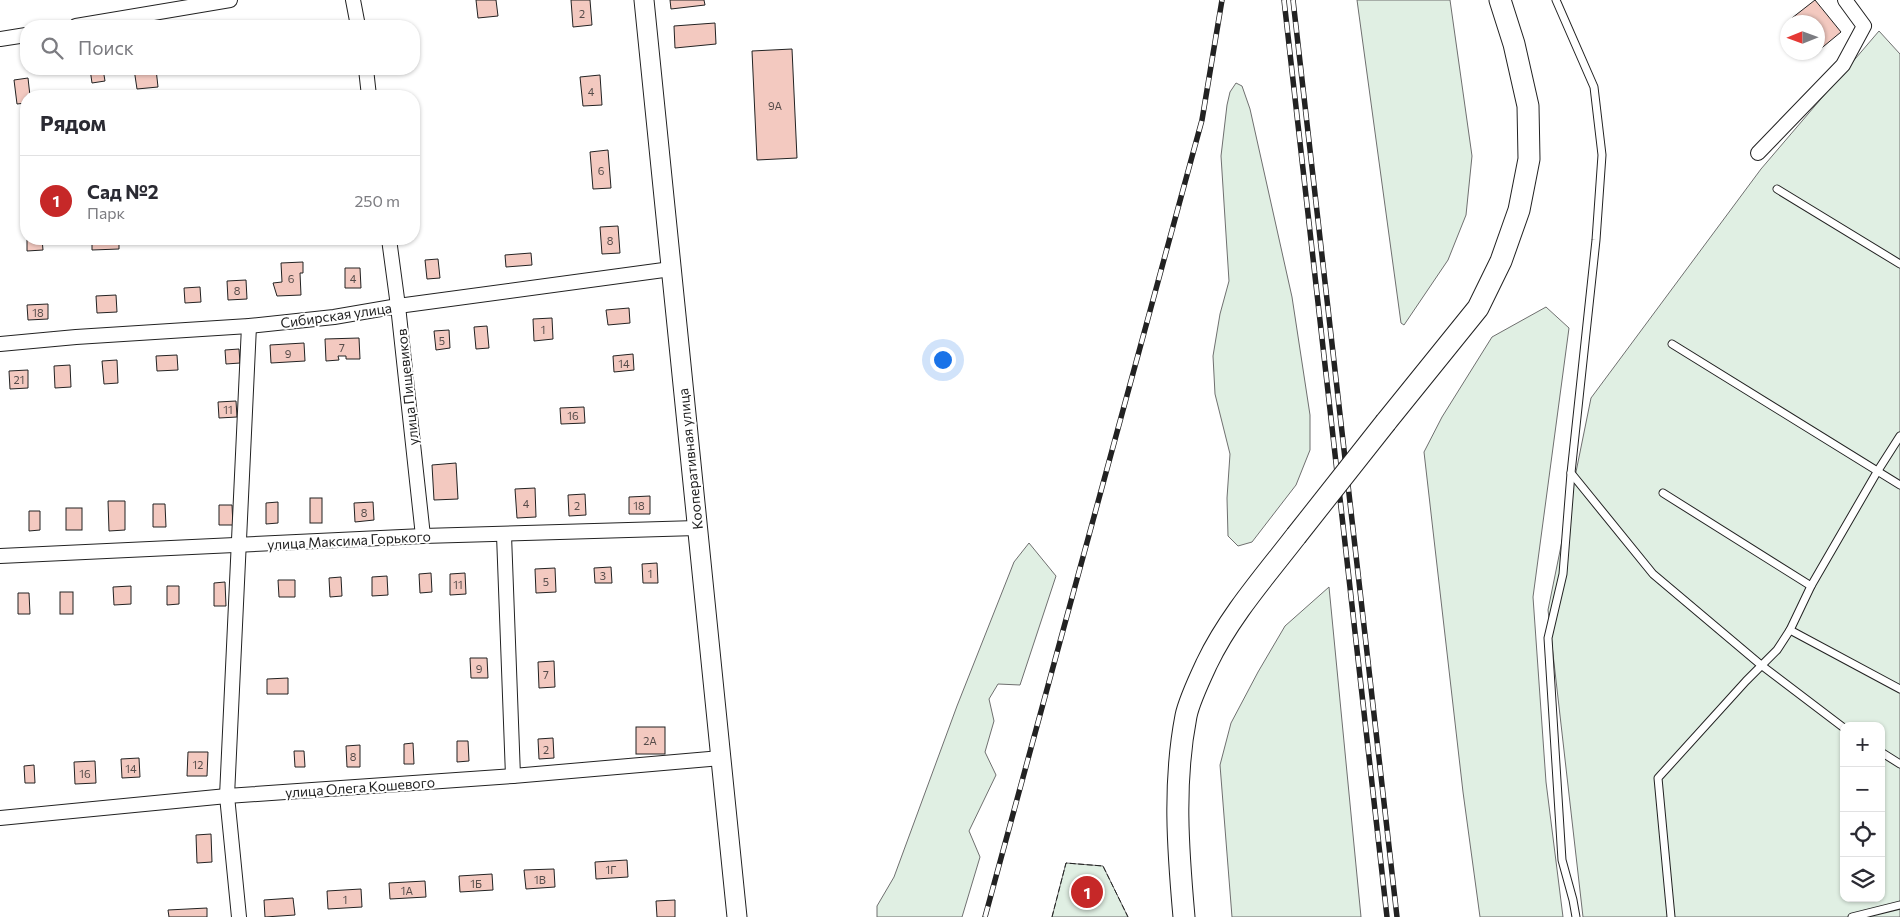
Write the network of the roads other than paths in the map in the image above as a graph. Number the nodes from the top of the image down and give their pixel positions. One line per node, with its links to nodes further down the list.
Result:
1 (230, 0): 7 (street)
2 (353, 0): 9 (street)
3 (644, 0): 18 (main road, Кооперативная улица)
4 (1500, 0): 47 (main road, bridge)
5 (1556, 0): 25 (lane)
6 (1845, 0): 14 (street)
7 (203, 2): 8 (street)
8 (108, 20)
9 (357, 20)
10 (20, 36): 11 (street)
11 (0, 39)
12 (367, 75): 13 (street)
13 (368, 90)
14 (1758, 153)
15 (1777, 189): 17 (lane)
16 (390, 245): 19 (street, улица Пищевиков)
17 (1900, 264)
18 (671, 269): 19 (street, Сибирская улица); 28 (main road, Кооперативная улица)
19 (398, 306): 20 (street, Сибирская улица); 30 (street, улица Пищевиков)
20 (249, 326): 21 (street, Сибирская улица); 31 (street)
21 (0, 344)
22 (1672, 344): 24 (lane)
23 (1900, 436): 24 (lane)
24 (1877, 472): 26 (lane); 33 (lane)
25 (1571, 473): 35 (lane); 48 (lane)
26 (1900, 485)
27 (1662, 493): 33 (lane)
28 (698, 528): 29 (street, улица Максима Горького); 39 (main road, Кооперативная улица)
29 (504, 535): 30 (street, улица Максима Горького); 41 (street)
30 (423, 536): 31 (street, улица Максима Горького)
31 (239, 546): 32 (street, улица Максима Горького); 42 (street)
32 (0, 556)
33 (1812, 586): 34 (lane)
34 (1790, 630): 35 (lane); 36 (lane)
35 (1761, 665): 37 (lane); 49 (lane)
36 (1900, 689)
37 (1840, 725)
38 (1885, 755): 40 (lane)
39 (721, 758): 41 (street, улица Олега Кошевого); 46 (main road, Кооперативная улица)
40 (1900, 764)
41 (513, 776): 42 (street, улица Олега Кошевого)
42 (227, 796): 43 (street, улица Олега Кошевого); 45 (street)
43 (0, 818)
44 (1900, 905): 50 (lane)
45 (239, 917)
46 (737, 917)
47 (1184, 917)
48 (1576, 917)
49 (1671, 917)
50 (1852, 917)

